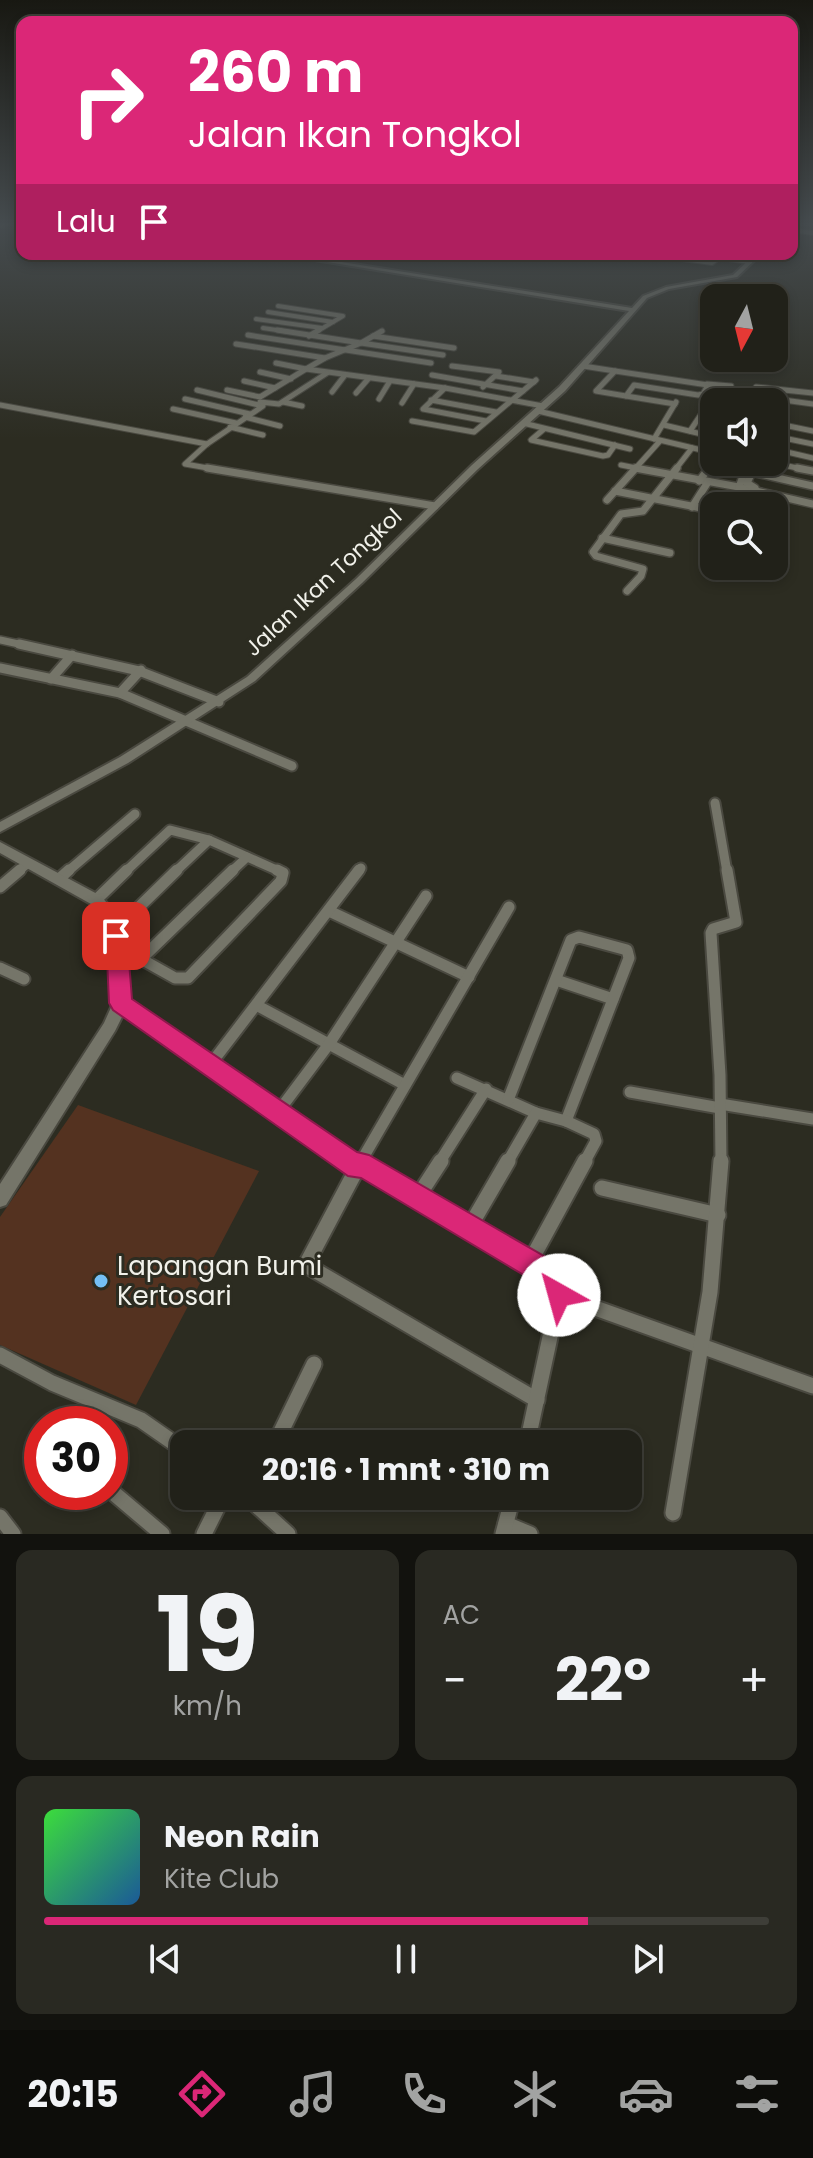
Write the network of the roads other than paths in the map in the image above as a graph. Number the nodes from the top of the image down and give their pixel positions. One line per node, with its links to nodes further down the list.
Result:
1 (542, 296): 4 (street)
2 (648, 296): 4 (street, Jalan Ikan Tongkol)
3 (278, 306): 7 (street)
4 (632, 310): 25 (street, Jalan Ikan Tongkol)
5 (268, 312): 7 (street)
6 (256, 319): 9 (street)
7 (333, 322): 9 (street)
8 (263, 328): 12 (street)
9 (322, 328): 12 (street)
10 (382, 331): 13 (street)
11 (248, 335): 14 (street)
12 (311, 335): 14 (street); 15 (street)
13 (373, 336): 15 (street); 17 (street)
14 (298, 343): 18 (street); 19 (street)
15 (361, 343): 19 (street); 20 (street)
16 (236, 344): 18 (street)
17 (454, 348)
18 (286, 351): 21 (street)
19 (345, 351): 21 (street); 23 (street)
20 (443, 355)
21 (325, 358): 26 (street)
22 (276, 363): 26 (street)
23 (431, 363)
24 (452, 366): 32 (street)
25 (583, 366): 27 (street); 70 (street, Jalan Ikan Tongkol)
26 (306, 369): 29 (street); 35 (street)
27 (615, 371): 34 (street); 56 (street)
28 (260, 372): 35 (street)
29 (327, 373): 30 (street); 63 (street)
30 (345, 375): 33 (street); 49 (street)
31 (432, 375): 39 (street)
32 (496, 376): 39 (street); 48 (street)
33 (369, 378): 37 (street); 51 (street)
34 (665, 378): 40 (street); 44 (street)
35 (291, 379): 42 (street)
36 (244, 381): 42 (street)
37 (390, 381): 38 (street); 59 (street)
38 (412, 384): 43 (street); 64 (street)
39 (486, 384): 48 (street); 54 (street)
40 (707, 384): 41 (street); 50 (street)
41 (731, 386)
42 (275, 388): 55 (street)
43 (444, 389): 54 (street); 60 (street)
44 (658, 389): 50 (street); 56 (street)
45 (197, 390): 53 (street)
46 (227, 390): 55 (street)
47 (788, 390): 52 (street)
48 (523, 391): 61 (street)
49 (332, 392)
50 (682, 392): 66 (street)
51 (356, 393)
52 (813, 393)
53 (214, 394): 62 (street); 75 (street)
54 (475, 395): 61 (street)
55 (260, 397): 63 (street)
56 (626, 397): 57 (street)
57 (637, 398): 66 (street); 71 (street)
58 (185, 399): 62 (street)
59 (379, 399)
60 (431, 400): 74 (street); 78 (street)
61 (511, 401): 70 (street); 74 (street)
62 (198, 402): 73 (street); 75 (street)
63 (283, 402): 69 (street)
64 (402, 403)
65 (788, 403): 67 (street)
66 (675, 404): 81 (street)
67 (813, 404)
68 (0, 405): 93 (street)
69 (302, 406)
70 (541, 408): 79 (street, Jalan Ikan Tongkol); 83 (street)
71 (632, 408)
72 (173, 409): 73 (street)
73 (183, 411): 80 (street)
74 (496, 412): 78 (street)
75 (248, 416): 80 (street); 82 (street)
76 (700, 416): 86 (street)
77 (412, 421): 78 (street)
78 (486, 421)
79 (523, 423): 85 (street); 118 (street, Jalan Ikan Tongkol)
80 (233, 425): 89 (street); 93 (street)
81 (664, 425): 86 (street); 92 (street)
82 (280, 426)
83 (596, 426): 90 (street); 92 (street)
84 (788, 426): 87 (street)
85 (544, 429): 90 (street); 95 (street)
86 (690, 431): 88 (street)
87 (813, 431)
88 (700, 434)
89 (263, 435)
90 (583, 437): 95 (street)
91 (788, 439): 94 (street)
92 (657, 440): 96 (street); 103 (street)
93 (207, 444): 118 (street)
94 (813, 444)
95 (615, 445): 97 (street)
96 (692, 448): 98 (street); 105 (street)
97 (630, 449)
98 (700, 450)
99 (788, 452): 100 (street)
100 (813, 458)
101 (621, 465): 103 (street)
102 (788, 466): 104 (street)
103 (636, 468): 105 (street); 114 (street)
104 (813, 471)
105 (669, 474): 110 (street); 115 (street)
106 (703, 476): 110 (street)
107 (743, 476): 113 (street)
108 (750, 476): 117 (street)
109 (769, 476): 112 (street)
110 (699, 481): 111 (street)
111 (708, 482): 113 (street); 119 (street)
112 (813, 486)
113 (739, 487): 117 (street)
114 (615, 491): 115 (street); 116 (street)
115 (651, 498): 119 (street); 121 (street)
116 (607, 500)
117 (813, 502)
118 (435, 506): 130 (street, Jalan Ikan Tongkol)
119 (692, 507): 120 (street)
120 (700, 508)
121 (602, 538): 122 (street); 123 (street)
122 (670, 553)
123 (627, 591)
124 (0, 640): 125 (street)
125 (72, 655): 127 (street); 128 (street)
126 (0, 668): 128 (street)
127 (141, 670): 129 (street); 130 (street)
128 (51, 679): 129 (street)
129 (120, 693): 131 (street)
130 (219, 702): 131 (street, Jalan Ikan Tongkol)
131 (185, 722): 132 (street); 135 (street, Jalan Ikan Tongkol)
132 (292, 766)
133 (715, 803): 165 (street)
134 (135, 814): 141 (street)
135 (0, 828)
136 (209, 840): 138 (street); 144 (street); 147 (street)
137 (0, 847): 139 (street)
138 (247, 857): 150 (street); 150 (street)
139 (27, 864): 141 (street); 142 (street)
140 (361, 868): 146 (street)
141 (59, 879): 144 (street)
142 (0, 887)
143 (426, 896): 148 (street)
144 (96, 900): 147 (street)
145 (509, 907): 152 (street)
146 (329, 911): 148 (street); 157 (street)
147 (113, 923): 149 (street)
148 (395, 944): 152 (street); 158 (street)
149 (116, 945): 150 (street); 156 (street)
150 (140, 960)
151 (0, 968): 153 (street)
152 (469, 977): 161 (street)
153 (24, 979)
154 (556, 980): 155 (street); 155 (street); 164 (street)
155 (613, 999): 169 (street)
156 (121, 1003): 159 (street); 173 (street)
157 (258, 1006): 158 (street); 159 (street)
158 (329, 1044): 161 (street); 166 (street)
159 (210, 1065): 166 (street)
160 (457, 1078): 162 (street)
161 (405, 1085): 170 (street)
162 (486, 1089): 164 (street); 172 (street)
163 (630, 1092): 165 (street)
164 (508, 1100): 167 (street)
165 (720, 1106): 168 (street); 174 (street)
166 (278, 1112): 170 (street)
167 (536, 1113): 169 (street); 175 (street)
168 (813, 1119)
169 (566, 1121): 176 (street)
170 (358, 1165): 172 (street); 182 (street)
171 (602, 1188): 174 (street)
172 (417, 1198): 175 (street)
173 (0, 1199)
174 (718, 1215): 178 (street)
175 (469, 1228): 176 (street)
176 (530, 1262): 177 (street)
177 (559, 1295): 178 (street); 182 (street)
178 (703, 1346): 181 (street); 189 (street)
179 (0, 1355): 185 (street)
180 (314, 1364): 183 (street)
181 (813, 1386)
182 (537, 1400): 184 (street)
183 (282, 1430)
184 (530, 1430)
185 (170, 1440)
186 (128, 1505): 193 (street)
187 (216, 1510): 194 (street)
188 (262, 1510): 195 (street)
189 (673, 1513)
190 (0, 1517): 192 (street)
191 (504, 1529): 196 (street)
192 (13, 1534)
193 (162, 1534)
194 (204, 1534)
195 (288, 1534)
196 (530, 1534)

